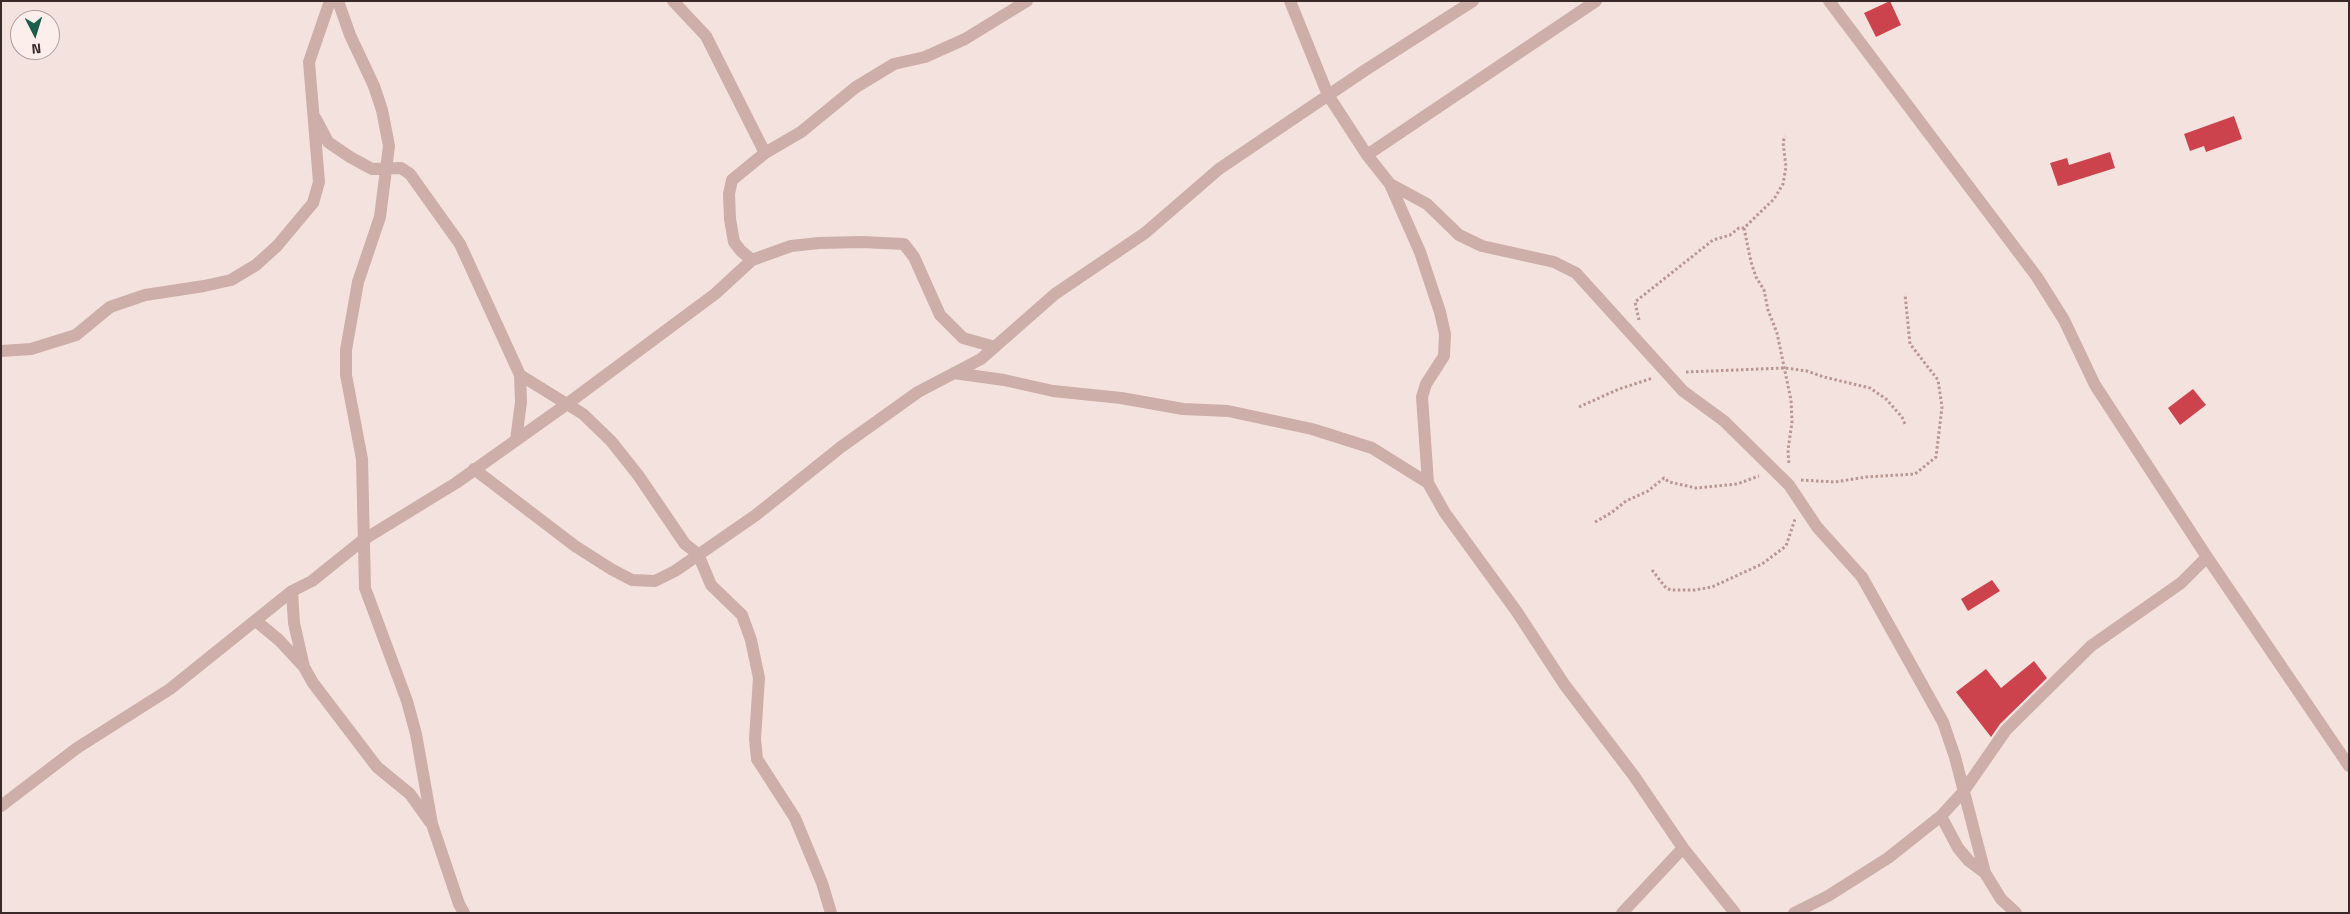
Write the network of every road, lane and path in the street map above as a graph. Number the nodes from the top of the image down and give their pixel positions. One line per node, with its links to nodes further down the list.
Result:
1 (330, 1): 10 (street)
2 (338, 1): 14 (street)
3 (673, 1): 12 (street)
4 (1027, 1): 12 (street)
5 (1290, 1): 9 (street)
6 (1472, 1): 9 (street)
7 (1596, 1): 13 (street)
8 (1829, 1): 34 (street)
9 (1328, 95): 13 (street); 19 (street)
10 (312, 110): 14 (street); 20 (street)
11 (1785, 136): 18 (path)
12 (765, 153): 16 (street)
13 (1367, 155): 15 (street)
14 (388, 169): 23 (street); 32 (street)
15 (1390, 184): 22 (street); 30 (street)
16 (752, 260): 19 (street); 24 (street)
17 (1905, 294): 29 (path)
18 (1640, 324)
19 (995, 346): 21 (street)
20 (1, 352)
21 (954, 373): 30 (street); 33 (street)
22 (1668, 374): 25 (path); 26 (path); 29 (street)
23 (520, 375): 24 (street); 27 (street)
24 (567, 404): 27 (street); 33 (street)
25 (1579, 406)
26 (1905, 424)
27 (516, 440): 28 (street)
28 (474, 469): 32 (street); 33 (street)
29 (1781, 477): 31 (path); 39 (street)
30 (1428, 483): 43 (street)
31 (1595, 522)
32 (363, 540): 35 (street); 42 (street)
33 (698, 554): 46 (street)
34 (2207, 557): 38 (street); 39 (street)
35 (292, 592): 36 (street); 37 (street)
36 (256, 622): 37 (street); 40 (street)
37 (304, 667): 42 (street)
38 (2349, 766)
39 (1963, 792): 41 (street); 44 (street)
40 (1, 806)
41 (1942, 816): 44 (street); 49 (street)
42 (432, 824): 45 (street)
43 (1683, 848): 47 (street); 48 (street)
44 (1984, 874): 50 (street)
45 (464, 913)
46 (831, 913)
47 (1622, 913)
48 (1735, 913)
49 (1794, 913)
50 (2016, 913)

